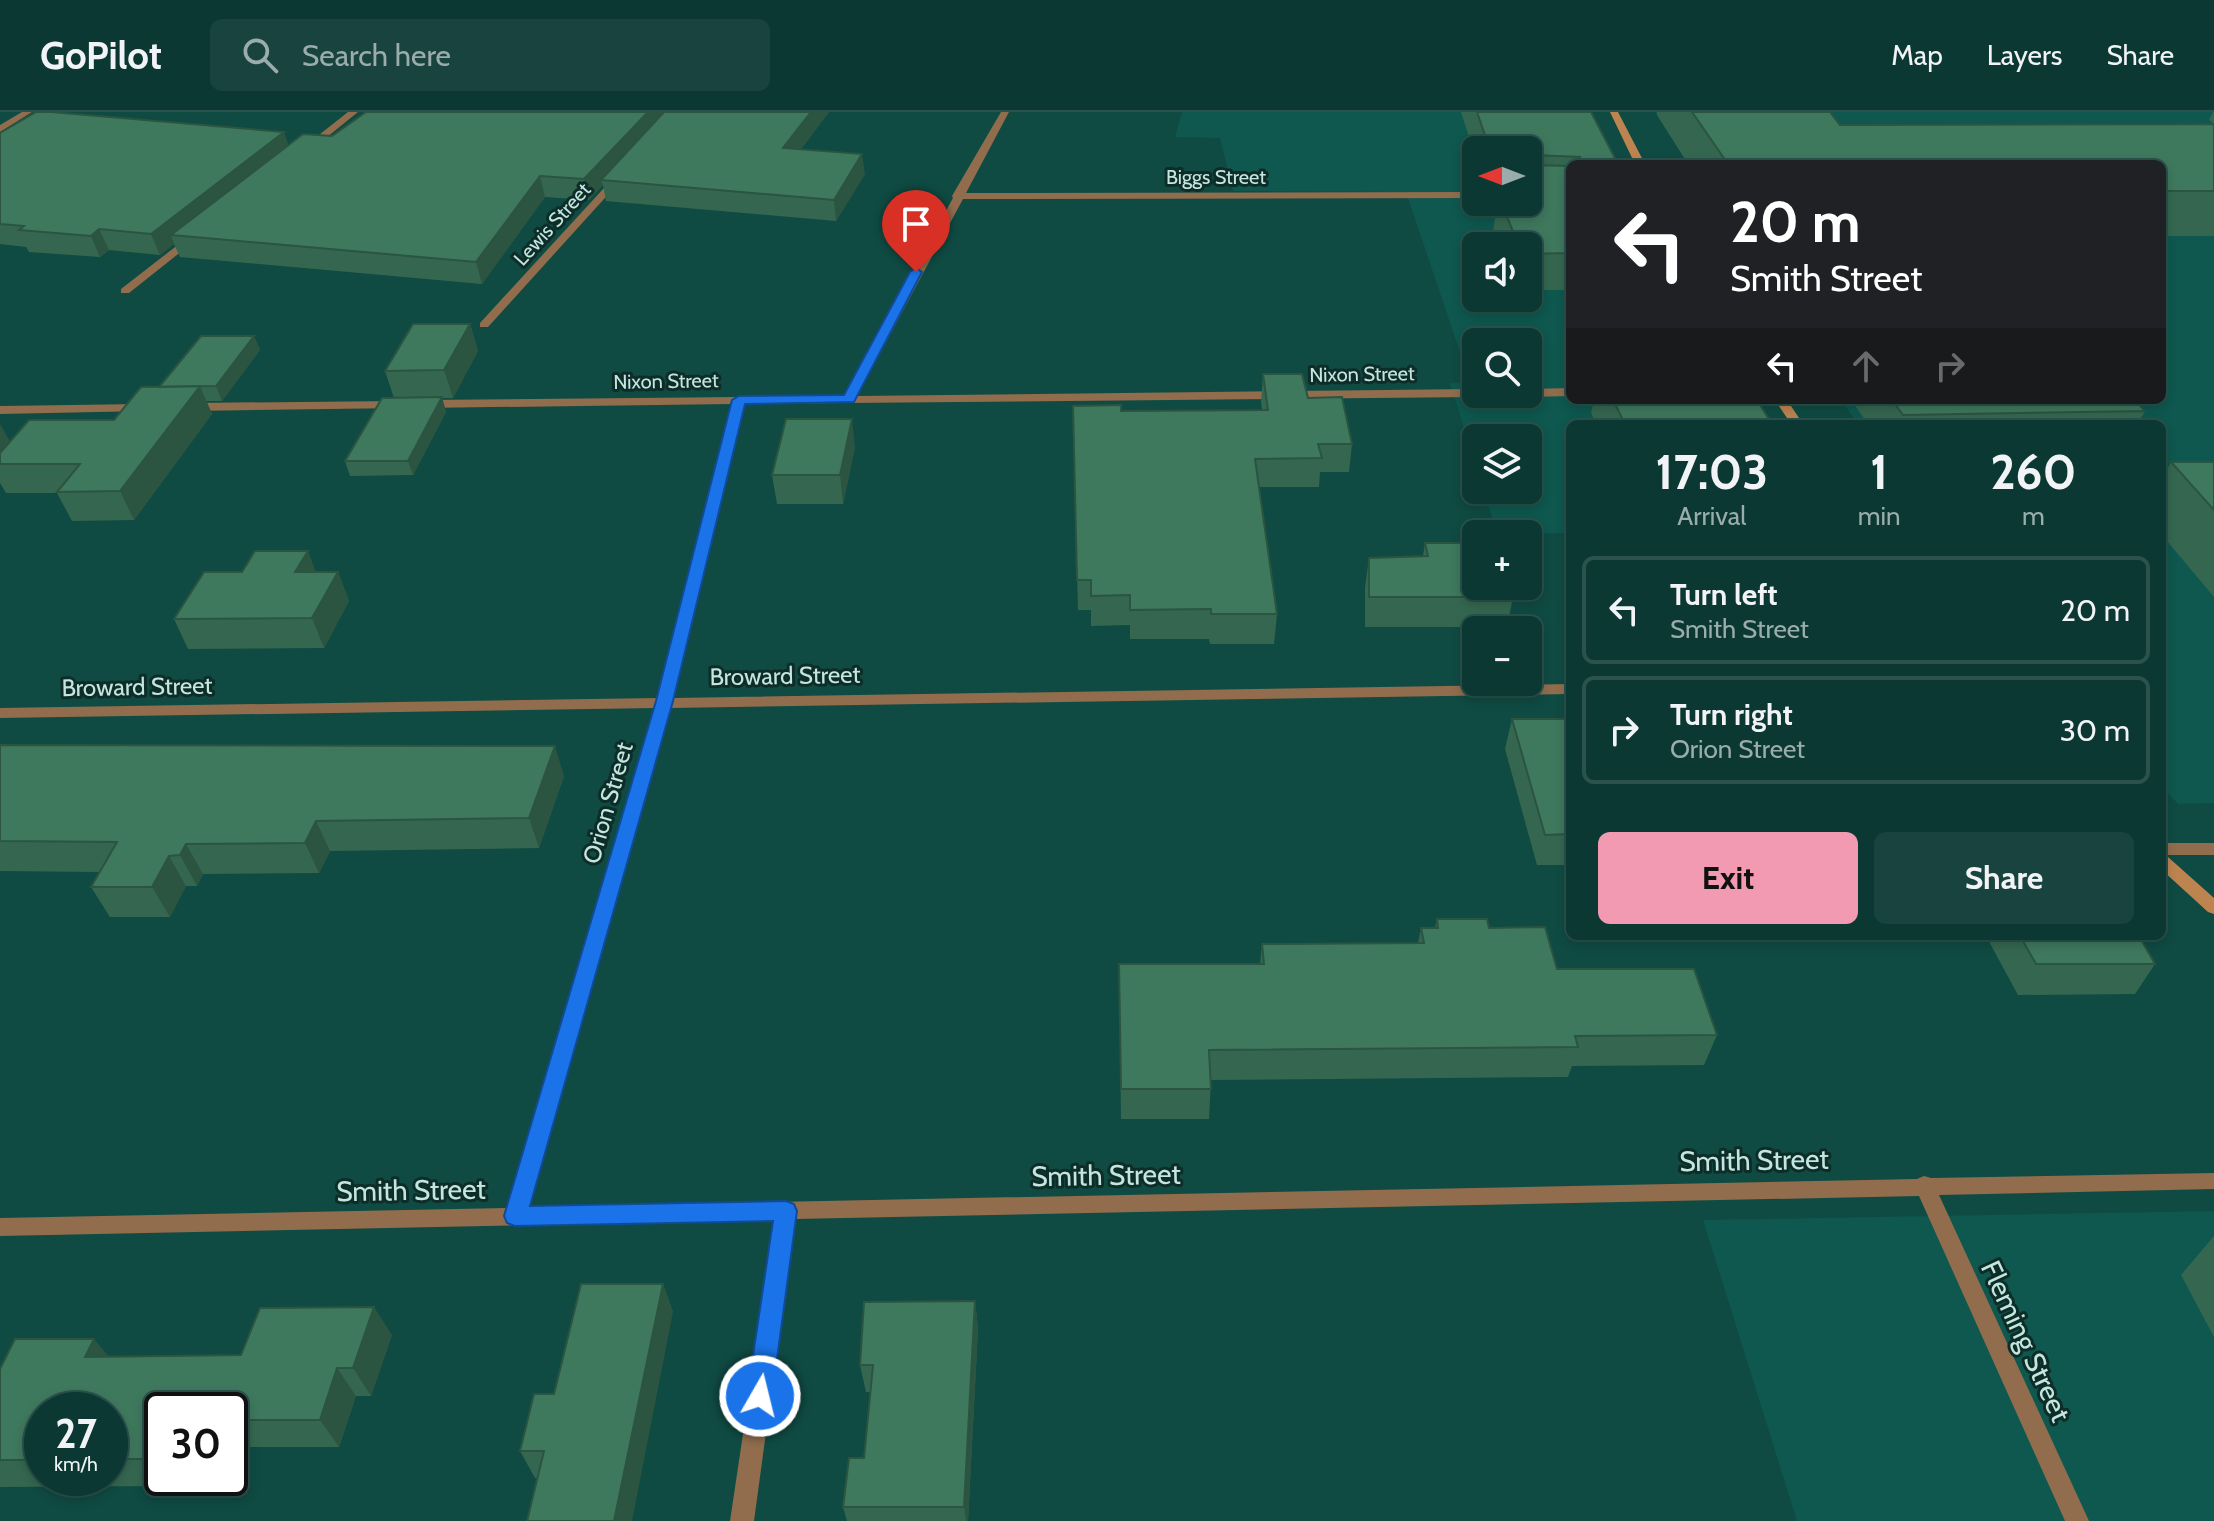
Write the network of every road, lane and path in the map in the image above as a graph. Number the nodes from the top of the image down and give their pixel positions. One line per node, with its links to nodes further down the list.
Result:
1 (28, 112): 5 (street)
2 (354, 112): 6 (street)
3 (1005, 112): 10 (street)
4 (1614, 112): 7 (main road)
5 (0, 129)
6 (294, 159)
7 (1638, 160)
8 (627, 168): 13 (street, Lewis Street)
9 (1462, 195): 10 (street, Biggs Street)
10 (957, 196): 17 (street)
11 (197, 234): 12 (street)
12 (125, 291)
13 (484, 325)
14 (1566, 392): 16 (street)
15 (1462, 393): 17 (street, Nixon Street)
16 (1542, 393)
17 (849, 399): 18 (street, Nixon Street)
18 (739, 400): 20 (street, Nixon Street); 23 (street, Orion Street)
19 (157, 408): 21 (street)
20 (173, 408)
21 (0, 410)
22 (1566, 689): 23 (street, Broward Street)
23 (665, 701): 24 (street, Broward Street); 32 (street, Orion Street)
24 (0, 713)
25 (2166, 849): 26 (street)
26 (2214, 849)
27 (2166, 865): 28 (main road)
28 (2214, 908)
29 (2214, 1181): 30 (street, Smith Street)
30 (1924, 1184): 31 (street, Smith Street); 35 (street, Fleming Street)
31 (786, 1211): 32 (street, Smith Street); 34 (street)
32 (515, 1216): 33 (street, Smith Street)
33 (0, 1227)
34 (742, 1521)
35 (2077, 1521)

